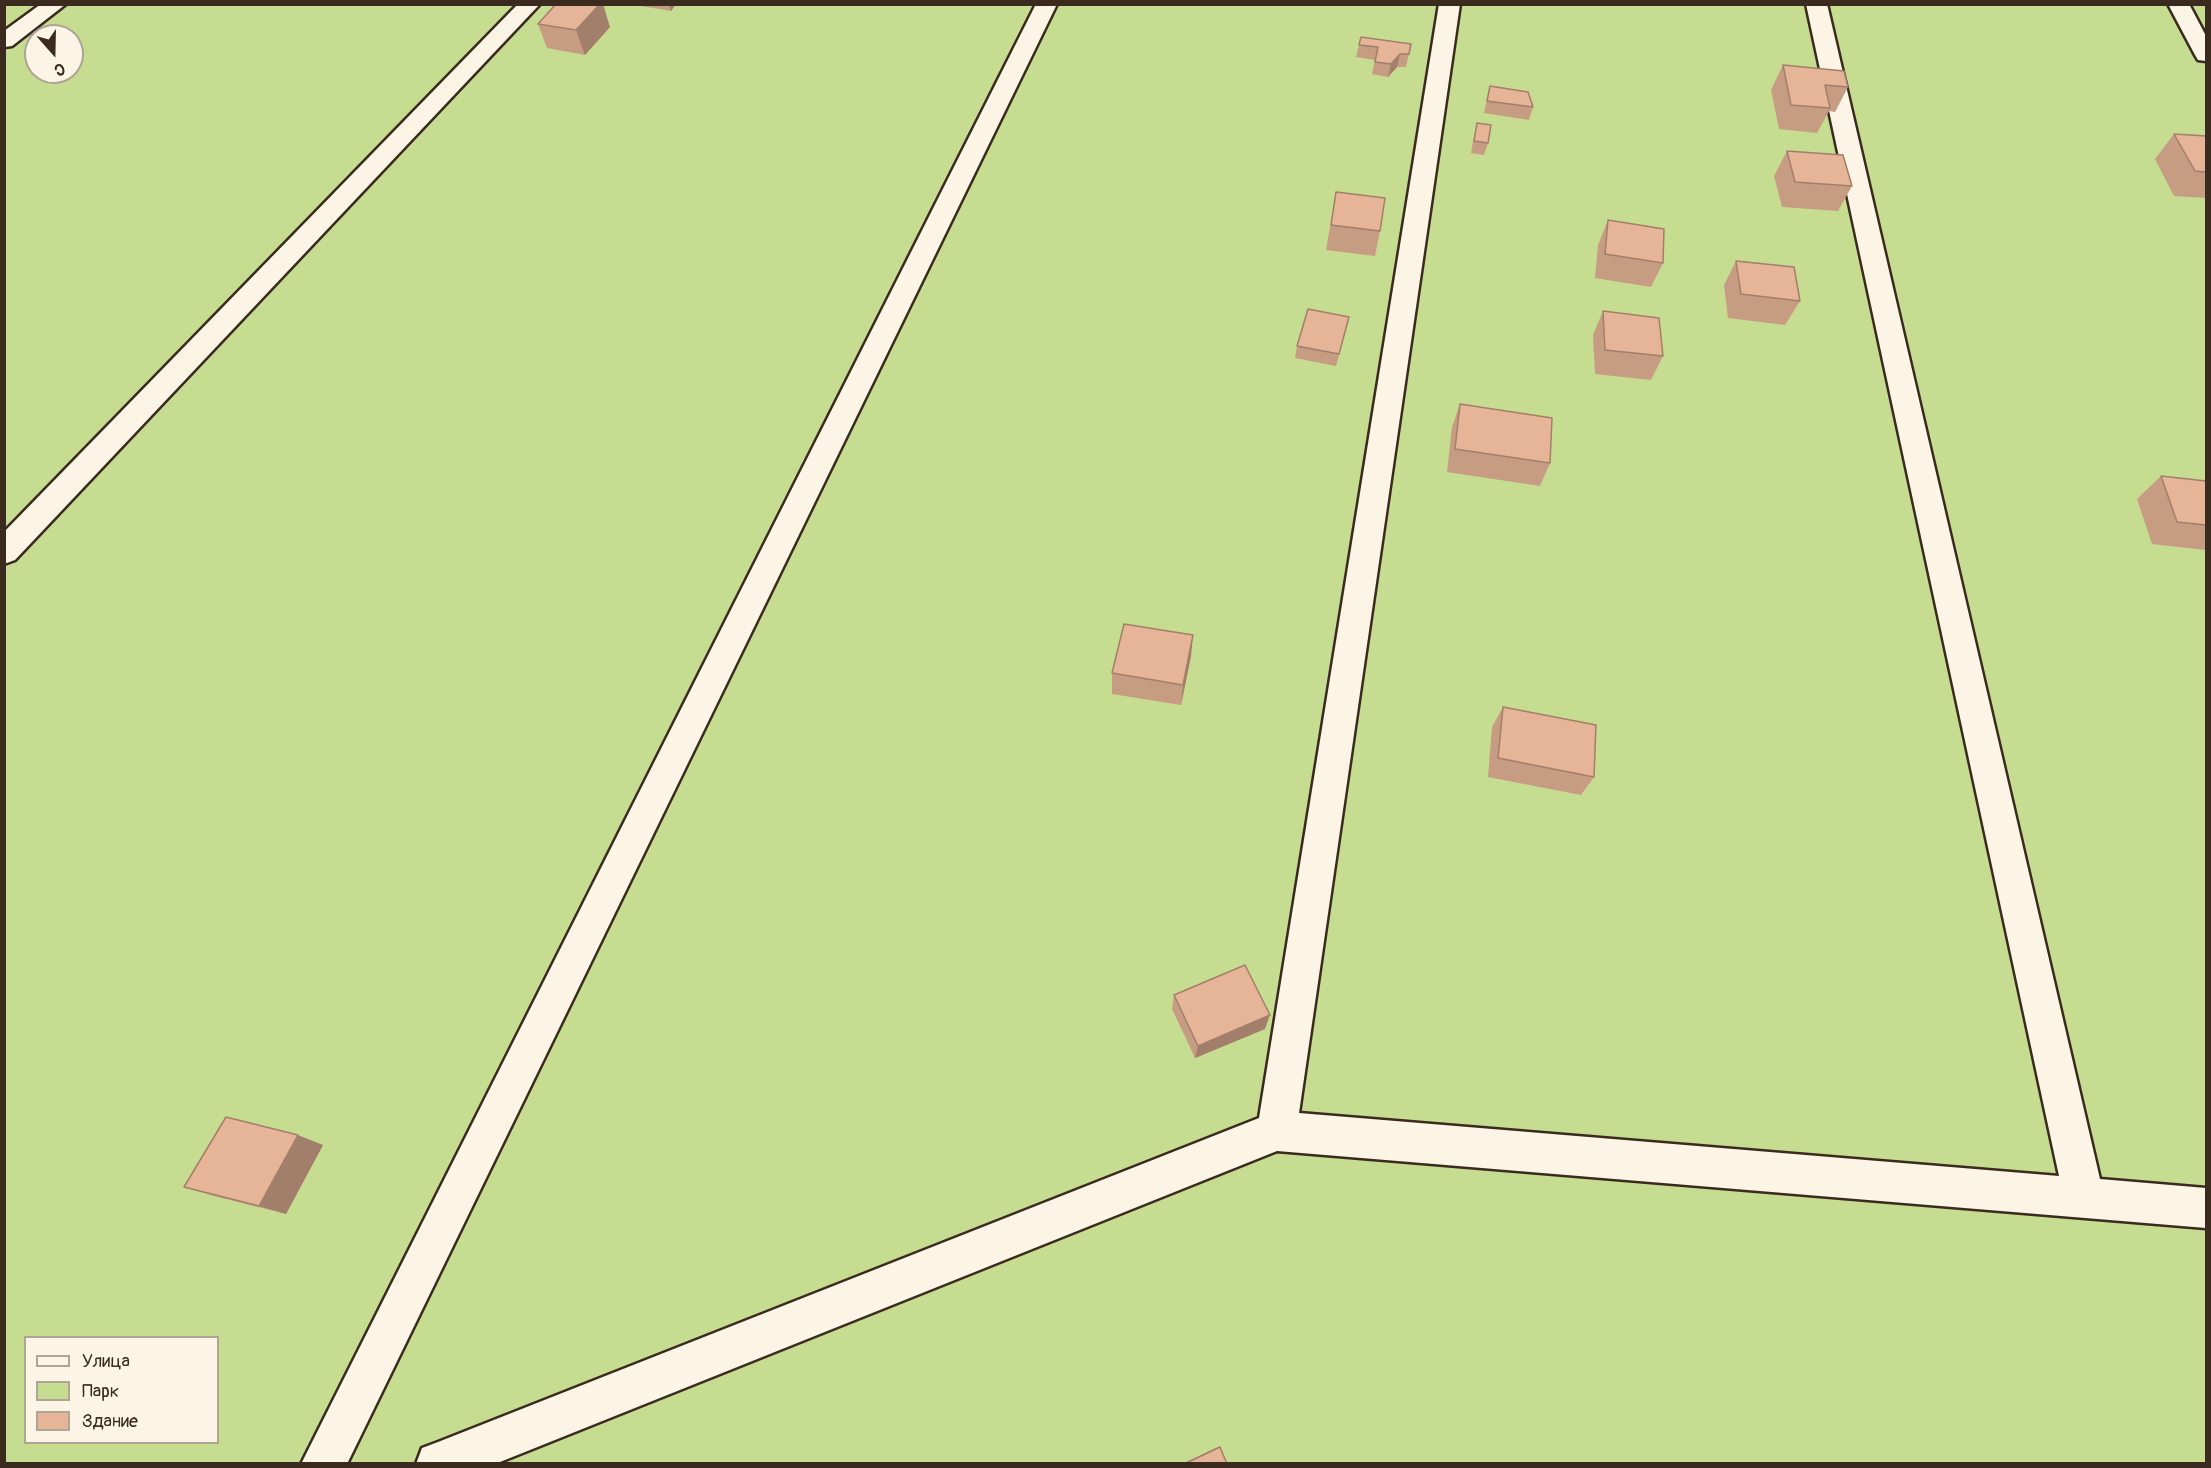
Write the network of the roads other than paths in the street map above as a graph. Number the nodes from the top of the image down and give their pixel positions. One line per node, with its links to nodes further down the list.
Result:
1 (56, 4): 7 (lane)
2 (530, 4): 9 (lane)
3 (1047, 4): 13 (lane)
4 (1450, 4): 10 (lane)
5 (1816, 4): 11 (lane)
6 (2178, 4): 8 (lane)
7 (4, 41)
8 (2206, 55)
9 (4, 552)
10 (1276, 1131): 11 (lane); 14 (lane)
11 (2084, 1198): 12 (lane)
12 (2206, 1208)
13 (323, 1464)
14 (438, 1464)

